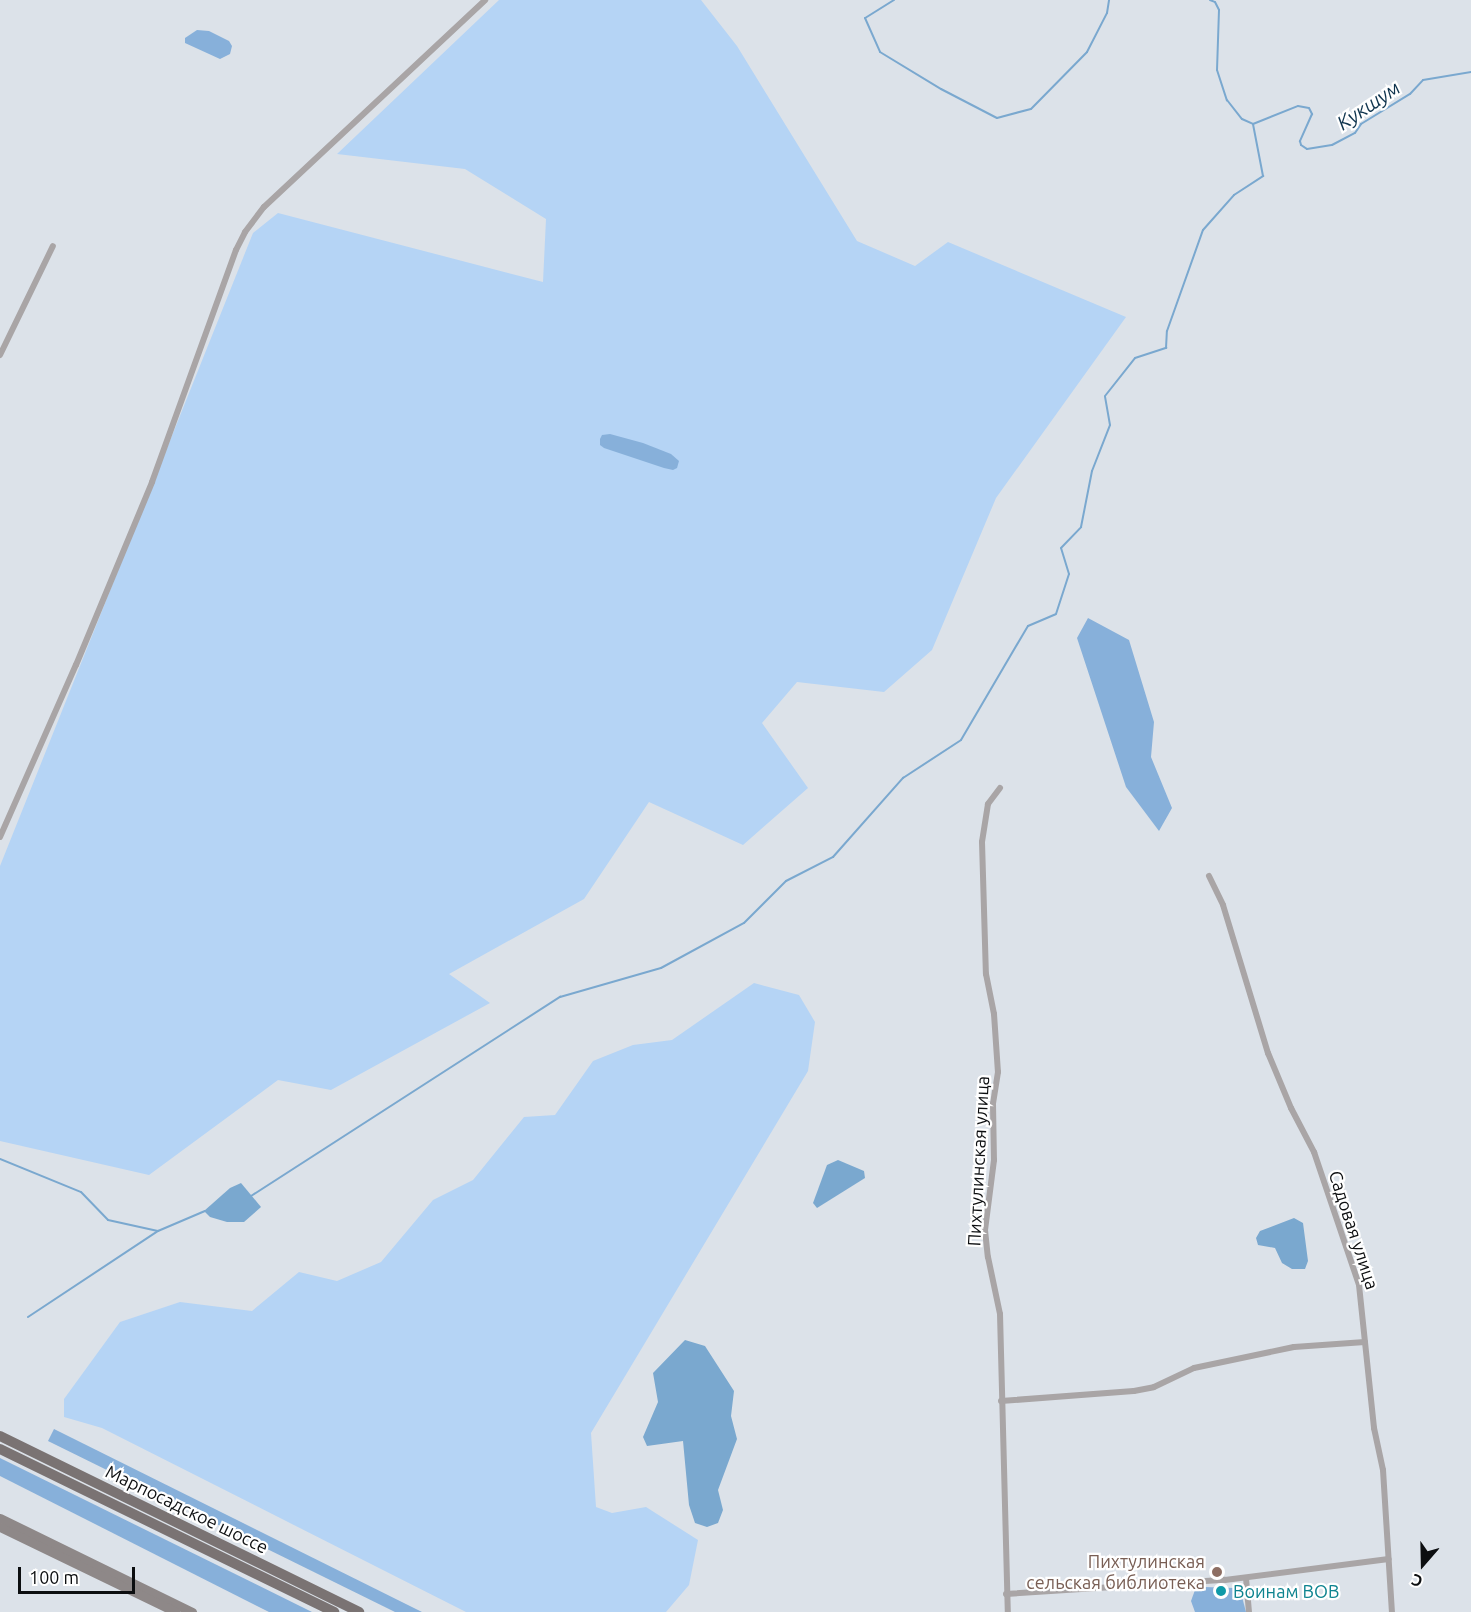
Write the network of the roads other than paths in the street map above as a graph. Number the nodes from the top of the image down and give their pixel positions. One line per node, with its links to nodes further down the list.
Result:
1 (485, 0): 5 (street)
2 (52, 246): 3 (street)
3 (0, 356)
4 (1000, 788): 8 (street, Пихтулинская улица)
5 (0, 837)
6 (1209, 876): 7 (street, Садовая улица)
7 (1365, 1342): 8 (street); 13 (street, Садовая улица)
8 (1001, 1401): 15 (street, Пихтулинская улица)
9 (0, 1436): 19 (main road, Марпосадское шоссе)
10 (0, 1449): 18 (main road, Марпосадское шоссе)
11 (0, 1518): 16 (street)
12 (0, 1527): 16 (street)
13 (1389, 1559): 14 (street); 22 (street, Садовая улица)
14 (1246, 1578): 15 (street); 21 (street)
15 (1006, 1594): 20 (street, Пихтулинская улица)
16 (177, 1611): 17 (street)
17 (192, 1612)
18 (334, 1612)
19 (359, 1612)
20 (1008, 1612)
21 (1249, 1612)
22 (1392, 1612)

